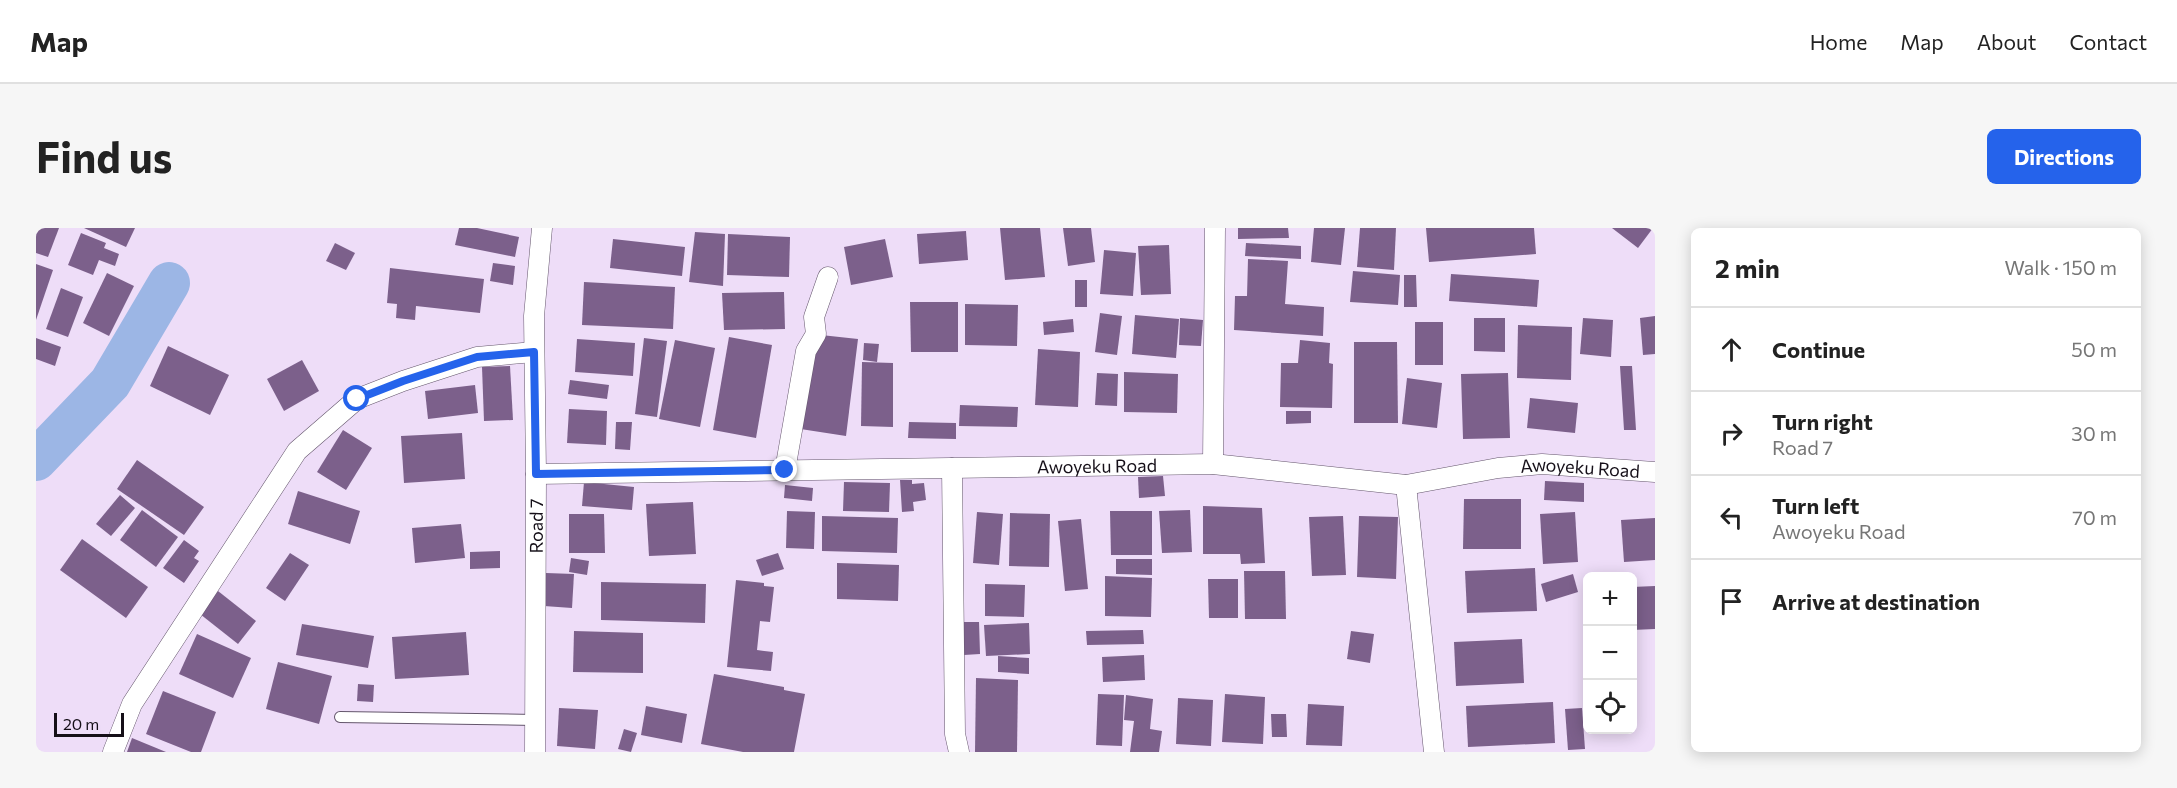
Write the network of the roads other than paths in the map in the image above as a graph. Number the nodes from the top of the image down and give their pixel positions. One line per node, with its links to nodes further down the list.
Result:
1 (542, 228): 4 (street, Road 7)
2 (1215, 228): 5 (street)
3 (828, 277): 7 (street)
4 (534, 352): 9 (street, Road 7); 13 (street)
5 (1213, 464): 6 (street, Awoyeku Road); 10 (street, Awoyeku Road)
6 (952, 468): 7 (street, Awoyeku Road); 15 (street)
7 (785, 470): 9 (street, Awoyeku Road)
8 (1655, 472): 10 (street, Awoyeku Road)
9 (536, 474): 12 (street, Road 7)
10 (1406, 485): 16 (street)
11 (340, 717): 12 (lane)
12 (535, 720): 14 (street, Road 7)
13 (113, 752)
14 (535, 752)
15 (959, 752)
16 (1434, 752)

